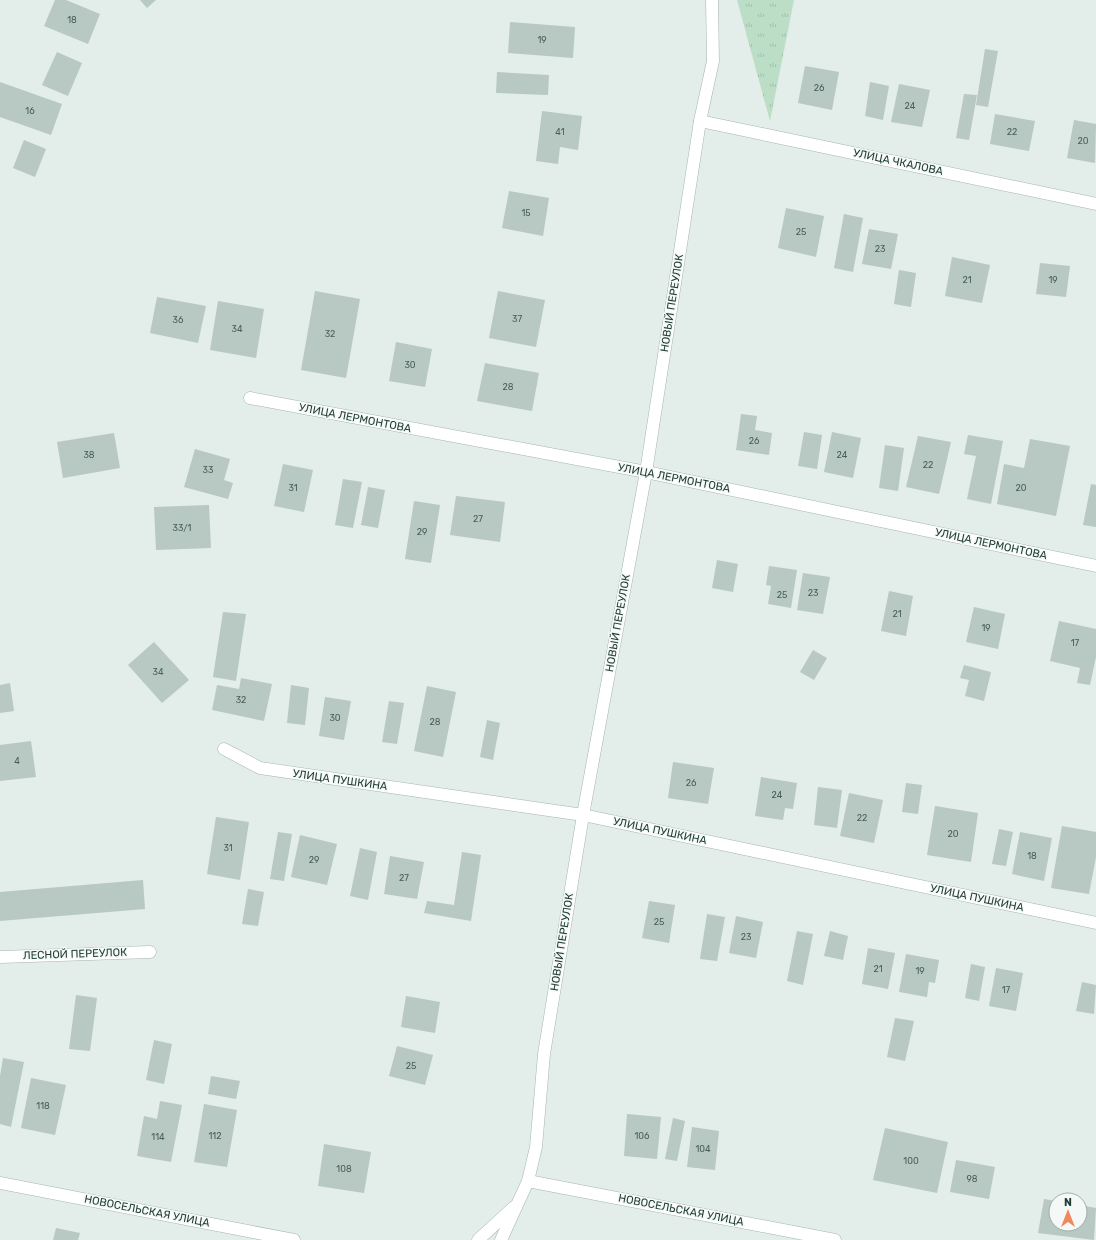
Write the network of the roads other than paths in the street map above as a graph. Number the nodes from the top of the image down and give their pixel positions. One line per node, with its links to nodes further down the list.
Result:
1 (712, 0): 2 (street, НОВЫЙ ПЕРЕУЛОК)
2 (700, 121): 3 (street, УЛИЦА ЧКАЛОВА); 5 (street, НОВЫЙ ПЕРЕУЛОК)
3 (1096, 204)
4 (250, 398): 5 (street, УЛИЦА ЛЕРМОНТОВА)
5 (646, 472): 6 (street, УЛИЦА ЛЕРМОНТОВА); 8 (street, НОВЫЙ ПЕРЕУЛОК)
6 (1096, 566)
7 (224, 749): 8 (street, УЛИЦА ПУШКИНА)
8 (583, 815): 9 (street, УЛИЦА ПУШКИНА); 12 (street, НОВЫЙ ПЕРЕУЛОК)
9 (1096, 923)
10 (150, 952): 11 (street, ЛЕСНОЙ ПЕРЕУЛОК)
11 (0, 957)
12 (528, 1181): 14 (street, НОВЫЙ ПЕРЕУЛОК); 18 (street, НОВОСЕЛЬСКАЯ УЛИЦА)
13 (0, 1182): 15 (street, НОВОСЕЛЬСКАЯ УЛИЦА)
14 (517, 1205): 16 (street); 17 (street, НОВЫЙ ПЕРЕУЛОК)
15 (294, 1240)
16 (478, 1240)
17 (501, 1240)
18 (835, 1240)

